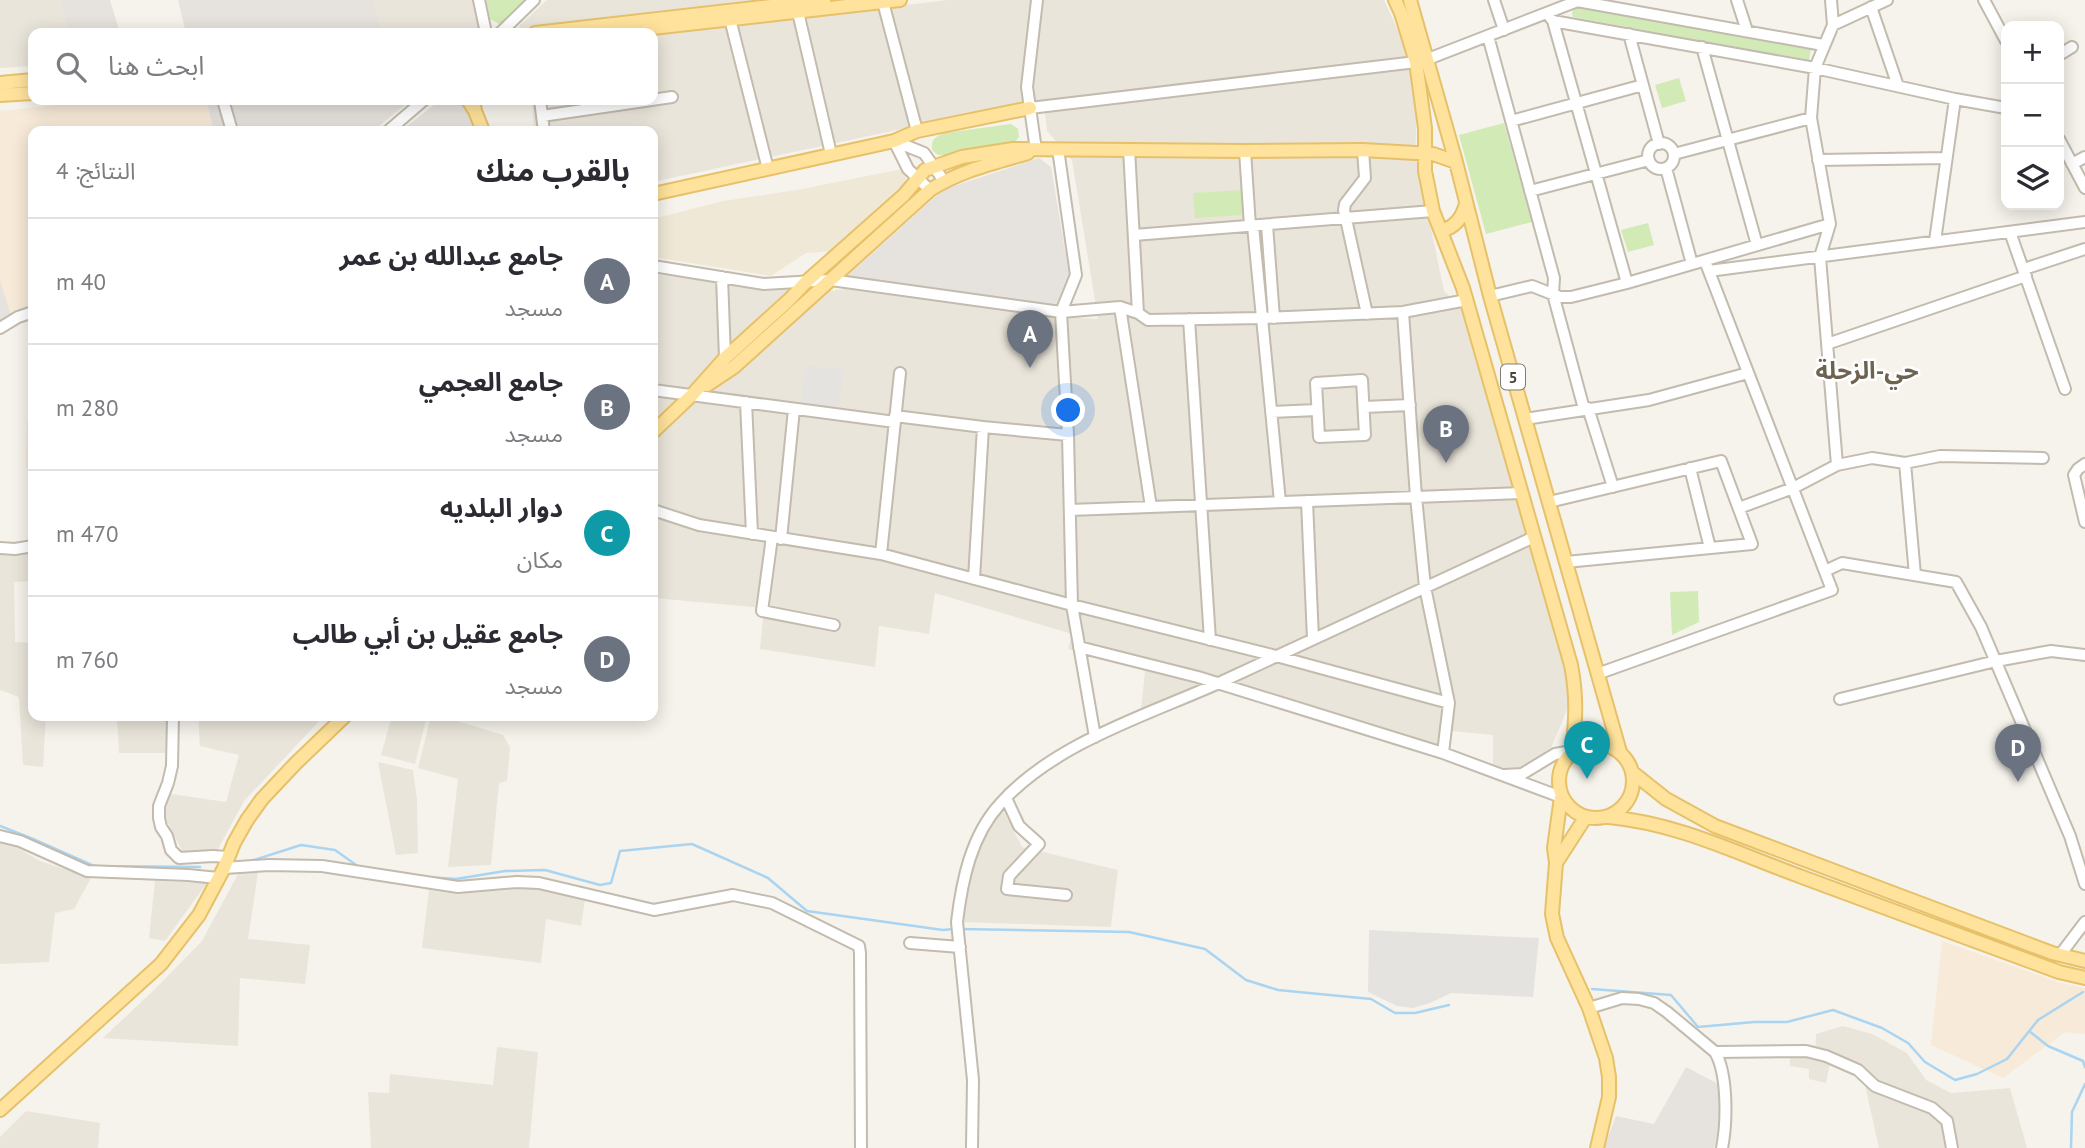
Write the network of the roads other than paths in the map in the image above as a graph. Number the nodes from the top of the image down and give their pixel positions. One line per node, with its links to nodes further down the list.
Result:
1 (479, 0): 22 (street)
2 (534, 0): 23 (street)
3 (824, 0): 17 (main road)
4 (900, 0): 14 (main road)
5 (1037, 0): 53 (street)
6 (1395, 0): 35 (main road, 5)
7 (1410, 0): 35 (main road, 5)
8 (1494, 0): 26 (street)
9 (1579, 0): 15 (street); 27 (street)
10 (1737, 0): 27 (street)
11 (1831, 0): 21 (street)
12 (1887, 0): 16 (street)
13 (1984, 0): 28 (street)
14 (883, 2): 18 (main road); 61 (street)
15 (1564, 3): 19 (street)
16 (1871, 7): 21 (street); 40 (street)
17 (743, 9): 18 (main road); 20 (main road); 24 (main road)
18 (798, 12): 71 (street)
19 (1550, 17): 26 (street); 29 (street); 46 (street)
20 (730, 19): 25 (main road); 82 (street)
21 (1833, 25): 31 (street)
22 (485, 28)
23 (505, 28)
24 (578, 28)
25 (652, 28)
26 (1504, 30): 30 (street)
27 (1748, 31): 31 (street)
28 (2001, 32)
29 (1629, 34): 32 (street); 39 (street)
30 (1488, 36): 35 (street); 56 (street)
31 (1823, 45): 36 (street)
32 (1702, 47): 36 (street); 62 (street)
33 (2072, 47): 34 (street)
34 (2064, 52)
35 (1422, 61): 53 (street); 72 (main road, 5); 78 (main road, 5)
36 (1815, 68): 40 (street); 55 (street)
37 (28, 80): 38 (main road)
38 (0, 83)
39 (1643, 85): 46 (street); 64 (street)
40 (1898, 86): 45 (street)
41 (28, 93): 42 (main road)
42 (0, 95)
43 (672, 97): 44 (street)
44 (658, 99)
45 (1955, 99): 52 (street); 75 (street)
46 (1577, 103): 56 (street); 83 (street)
47 (224, 105): 57 (street)
48 (418, 105): 58 (street)
49 (541, 105): 54 (street)
50 (620, 105): 54 (street)
51 (474, 106): 59 (main road)
52 (2001, 107)
53 (1030, 108): 61 (main road); 68 (street)
54 (542, 117): 60 (street)
55 (1811, 118): 62 (street); 77 (street)
56 (1511, 121): 88 (street)
57 (231, 126)
58 (394, 126)
59 (481, 126)
60 (543, 126)
61 (916, 131): 63 (main road)
62 (1728, 140): 73 (street); 101 (street)
63 (894, 141): 71 (main road); 80 (street); 84 (street)
64 (1658, 144): 73 (street); 76 (street)
65 (2063, 147): 79 (street)
66 (1058, 149): 67 (main road); 68 (main road); 116 (street)
67 (1129, 149): 70 (main road); 99 (street)
68 (1036, 150): 80 (main road); 85 (main road)
69 (1363, 150): 70 (main road); 72 (main road); 92 (street)
70 (1245, 151): 96 (street)
71 (831, 154): 82 (main road)
72 (1425, 154): 78 (main road); 91 (main road, 5)
73 (1674, 154): 81 (street)
74 (2085, 157): 79 (street)
75 (1946, 158): 77 (street); 100 (street)
76 (1649, 160): 81 (street); 83 (street)
77 (1818, 160): 94 (street)
78 (1456, 162): 90 (main road, 5)
79 (2073, 164): 86 (street)
80 (935, 166): 84 (main road); 85 (street)
81 (1666, 168): 104 (street)
82 (768, 169): 89 (main road)
83 (1597, 174): 88 (street); 111 (street)
84 (917, 178): 87 (street); 110 (main road)
85 (944, 181): 87 (main road)
86 (2085, 188)
87 (930, 190): 109 (main road)
88 (1530, 191): 112 (street)
89 (658, 193)
90 (1466, 202): 97 (main road); 113 (main road, 5)
91 (1433, 211): 92 (street); 97 (main road, 5)
92 (1345, 219): 95 (street); 120 (street)
93 (2085, 222): 98 (street)
94 (1830, 224): 101 (street); 103 (street)
95 (1267, 225): 96 (street); 122 (street)
96 (1252, 226): 99 (street); 121 (street)
97 (1441, 231): 114 (main road, 5)
98 (2010, 232): 100 (street); 107 (street)
99 (1134, 235): 118 (street)
100 (1935, 242): 103 (street)
101 (1757, 245): 105 (street)
102 (2085, 249): 107 (street)
103 (1820, 257): 105 (street); 125 (street)
104 (1692, 264): 105 (street); 111 (street)
105 (1707, 266): 128 (street)
106 (658, 267): 108 (street)
107 (2025, 272): 125 (street); 129 (street)
108 (722, 277): 110 (street); 126 (street)
109 (831, 280): 110 (street); 116 (street); 131 (main road)
110 (806, 282): 126 (main road)
111 (1628, 283): 112 (street)
112 (1553, 295): 113 (street); 136 (street)
113 (1490, 296): 140 (main road, 5)
114 (1467, 300): 117 (street); 144 (main road, 5)
115 (1120, 307): 116 (street); 118 (street); 159 (street)
116 (1061, 312): 143 (street)
117 (1403, 312): 120 (street); 133 (street)
118 (1138, 313): 123 (street)
119 (28, 314): 124 (street)
120 (1367, 314): 122 (street)
121 (1262, 318): 122 (street); 123 (street); 138 (street)
122 (1274, 318)
123 (1189, 319): 158 (street)
124 (0, 328)
125 (1827, 344): 148 (street)
126 (725, 358): 131 (main road)
127 (900, 373): 139 (street)
128 (1748, 373): 136 (street); 152 (street)
129 (2065, 389)
130 (658, 391): 131 (street)
131 (692, 395): 132 (street); 141 (main road)
132 (746, 402): 135 (street); 164 (street)
133 (1410, 405): 134 (street); 154 (street)
134 (1364, 407): 137 (street); 137 (street)
135 (794, 409): 139 (street); 166 (street)
136 (1586, 409): 140 (street); 151 (street)
137 (1317, 410): 138 (street)
138 (1271, 412): 156 (street)
139 (895, 419): 142 (street); 170 (street)
140 (1525, 419): 150 (main road, 5)
141 (658, 427)
142 (983, 427): 143 (street); 174 (street)
143 (1068, 435): 161 (street)
144 (1510, 450): 150 (main road); 153 (main road, 5)
145 (2043, 458): 146 (street)
146 (1905, 463): 148 (street); 173 (street)
147 (2085, 464): 163 (street)
148 (1837, 465): 152 (street)
149 (1690, 468): 151 (street); 160 (street); 169 (street)
150 (1541, 473): 157 (main road, 5)
151 (1613, 487): 157 (street)
152 (1793, 488): 160 (street); 172 (street)
153 (1521, 493): 154 (street); 165 (main road, 5)
154 (1416, 498): 155 (street); 175 (street)
155 (1307, 501): 156 (street); 178 (street)
156 (1280, 502): 158 (street)
157 (1549, 502): 171 (main road, 5)
158 (1202, 505): 159 (street); 179 (street)
159 (1151, 507): 161 (street)
160 (1739, 508): 169 (street)
161 (1070, 510): 176 (street)
162 (658, 512): 164 (street)
163 (2085, 522)
164 (752, 534): 166 (street)
165 (1534, 537): 175 (street); 191 (main road, 5)
166 (776, 538): 170 (street); 177 (street)
167 (0, 548): 168 (street)
168 (28, 548)
169 (1710, 548): 171 (street)
170 (881, 554): 174 (street)
171 (1566, 562): 184 (main road, 5)
172 (1825, 571): 173 (street); 184 (street)
173 (1915, 575): 183 (street)
174 (974, 579): 176 (street)
175 (1425, 587): 178 (street); 187 (street)
176 (1072, 606): 179 (street); 180 (street)
177 (834, 625)
178 (1313, 639): 182 (street)
179 (1210, 640): 182 (street)
180 (1080, 647): 185 (street); 190 (street)
181 (2085, 654): 183 (street)
182 (1276, 656): 185 (street); 187 (street)
183 (1996, 661): 186 (street); 203 (street)
184 (1597, 674): 192 (main road, 5)
185 (1218, 683): 190 (street); 193 (street)
186 (1840, 699)
187 (1449, 703): 193 (street)
188 (173, 721): 202 (street)
189 (340, 721): 202 (main road)
190 (1095, 737): 197 (street)
191 (1572, 751): 192 (main road); 195 (street); 196 (main road)
192 (1620, 752): 194 (main road)
193 (1443, 753): 195 (street)
194 (1632, 772): 198 (main road); 208 (main road)
195 (1500, 776): 196 (street)
196 (1561, 797): 199 (main road); 201 (main road)
197 (1006, 798): 204 (street); 207 (street)
198 (1609, 817): 199 (main road); 210 (main road)
199 (1585, 818): 201 (main road)
200 (0, 836): 202 (street)
201 (1556, 863): 211 (main road)
202 (223, 868): 213 (main road); 214 (street)
203 (2085, 884)
204 (1066, 895)
205 (2085, 922): 208 (street)
206 (910, 943): 207 (street)
207 (960, 947): 215 (street)
208 (2060, 955): 209 (main road)
209 (2085, 961)
210 (2085, 978)
211 (1589, 1008): 212 (street); 216 (main road)
212 (1715, 1052): 217 (street); 218 (street)
213 (0, 1110)
214 (861, 1148)
215 (972, 1148)
216 (1597, 1148)
217 (1722, 1148)
218 (1952, 1148)

